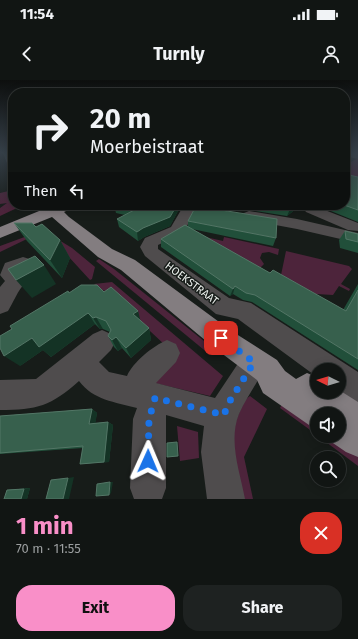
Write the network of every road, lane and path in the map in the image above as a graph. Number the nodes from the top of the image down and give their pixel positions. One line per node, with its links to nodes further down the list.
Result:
1 (45, 210): 9 (main road)
2 (49, 210): 11 (main road)
3 (61, 210): 19 (main road)
4 (190, 210): 18 (street, HOEKSTRAAT)
5 (310, 210): 8 (street)
6 (319, 210): 10 (street)
7 (238, 215): 8 (street)
8 (296, 224): 12 (street)
9 (0, 225)
10 (358, 228)
11 (0, 233)
12 (358, 238)
13 (18, 277): 14 (street)
14 (0, 305)
15 (102, 342): 17 (street)
16 (167, 353): 23 (street)
17 (81, 361): 22 (street); 23 (street)
18 (321, 363)
19 (261, 366): 24 (main road); 25 (street); 26 (main road)
20 (346, 381): 21 (street)
21 (358, 389)
22 (0, 395)
23 (145, 396): 25 (street); 29 (street)
24 (310, 407)
25 (224, 415): 30 (street)
26 (358, 421)
27 (346, 432): 28 (main road)
28 (358, 440)
29 (148, 488)
30 (226, 499)

